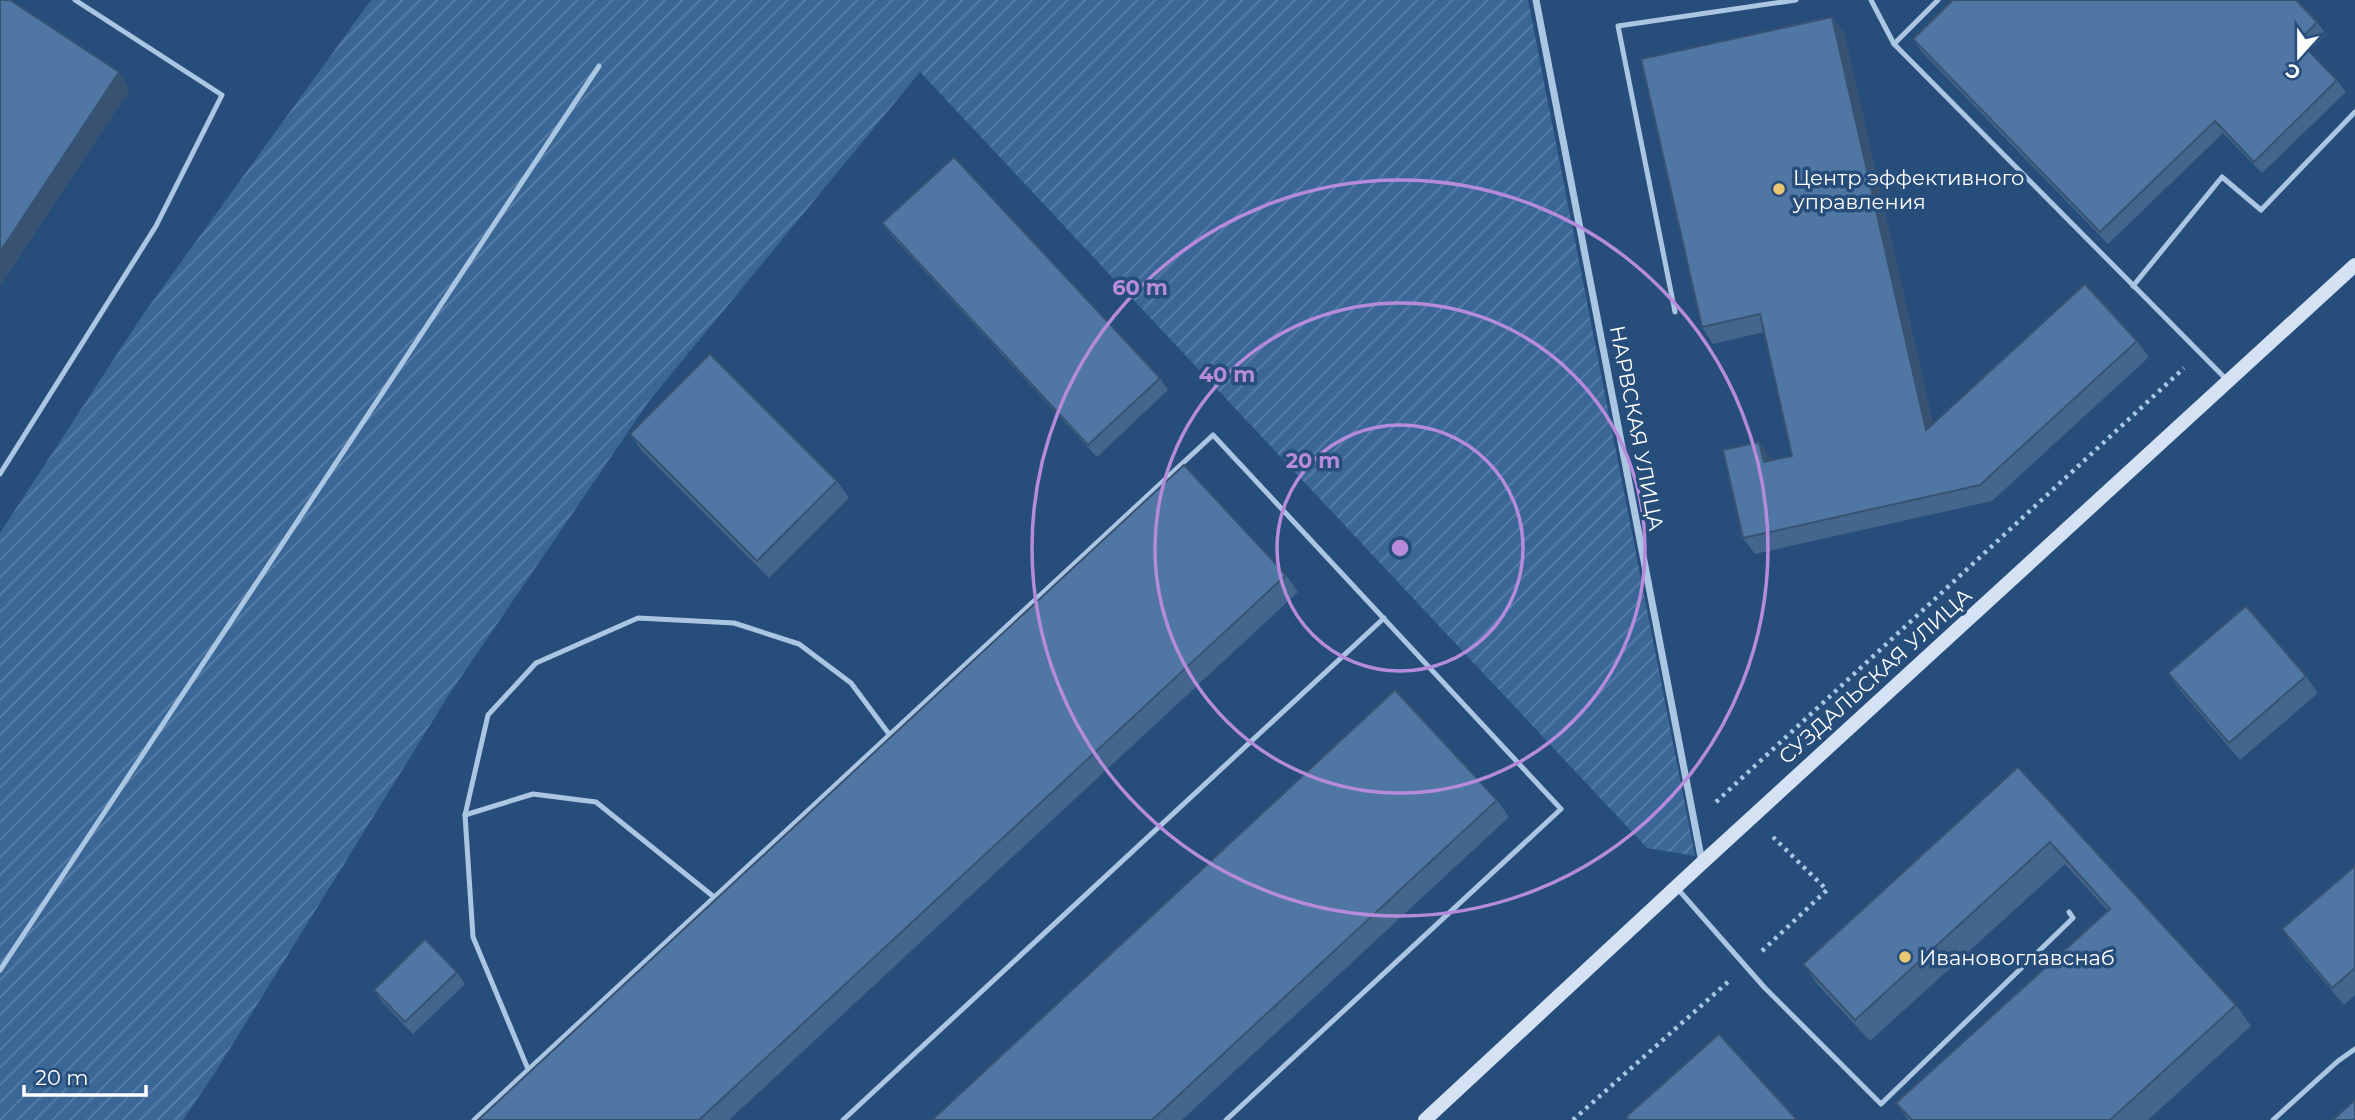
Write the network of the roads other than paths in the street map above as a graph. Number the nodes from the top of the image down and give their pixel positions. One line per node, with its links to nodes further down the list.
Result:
1 (75, 0): 13 (lane)
2 (1536, 0): 17 (street, НАРВСКАЯ УЛИЦА)
3 (1796, 0): 11 (lane)
4 (1871, 0): 6 (lane)
5 (1938, 0): 6 (lane)
6 (1895, 44): 10 (lane)
7 (599, 66): 21 (lane)
8 (2355, 112): 10 (lane)
9 (2355, 265): 12 (main road, СУЗДАЛЬСКАЯ УЛИЦА)
10 (2133, 286): 12 (lane)
11 (1675, 312)
12 (2228, 381): 17 (main road, СУЗДАЛЬСКАЯ УЛИЦА)
13 (0, 474)
14 (1384, 618): 15 (lane); 25 (lane); 26 (lane)
15 (889, 734): 16 (lane); 19 (lane)
16 (465, 815): 19 (lane); 23 (lane)
17 (1703, 862): 18 (main road, СУЗДАЛЬСКАЯ УЛИЦА)
18 (1676, 887): 20 (lane); 27 (main road, СУЗДАЛЬСКАЯ УЛИЦА)
19 (714, 897): 23 (lane)
20 (2068, 912)
21 (0, 970)
22 (2355, 1049): 28 (lane)
23 (528, 1069): 24 (lane)
24 (474, 1120)
25 (843, 1120)
26 (1226, 1120)
27 (1425, 1120)
28 (2273, 1120)

